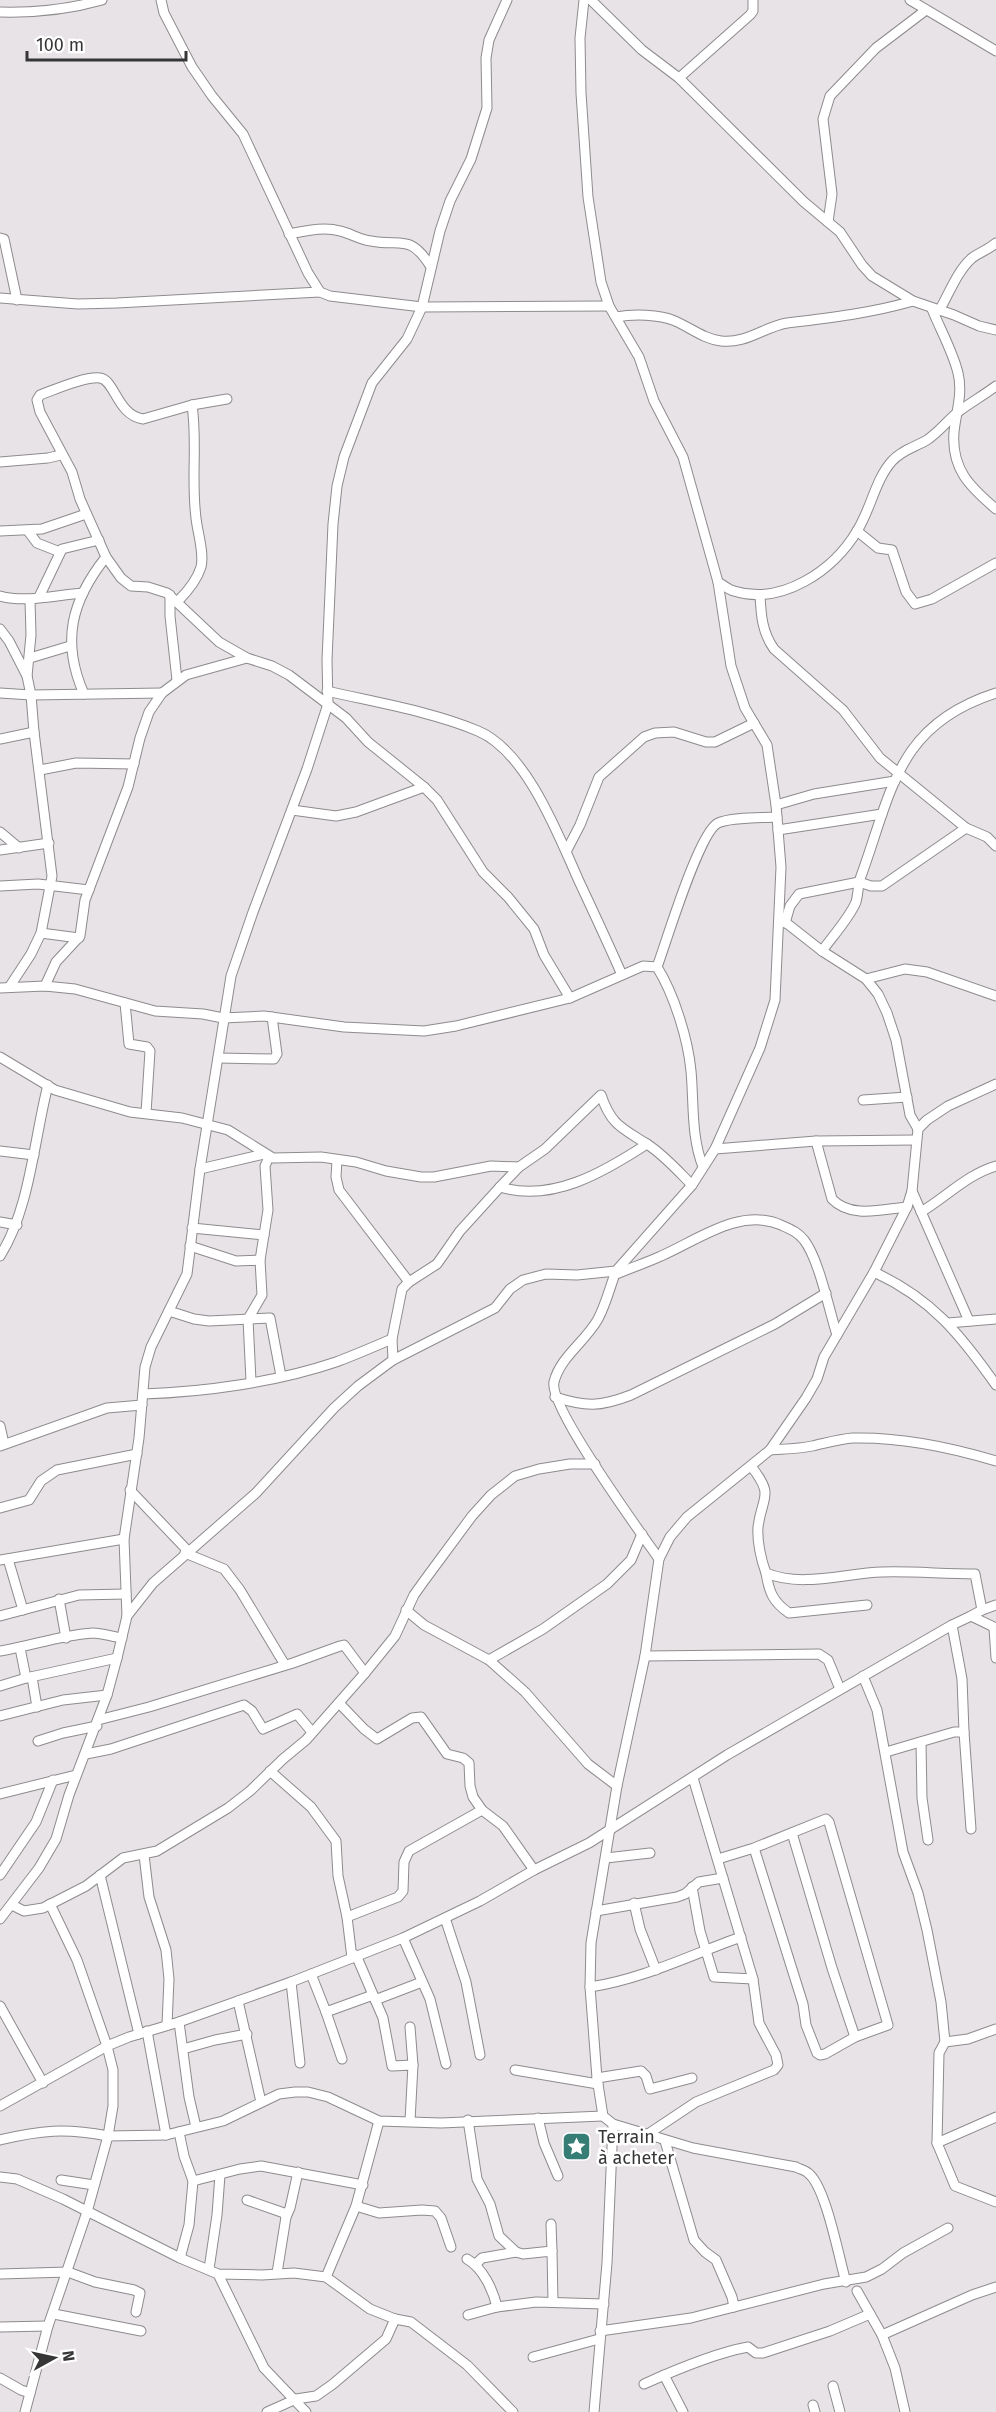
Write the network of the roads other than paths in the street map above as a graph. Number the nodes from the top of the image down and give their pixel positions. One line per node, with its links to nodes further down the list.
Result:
1 (102, 0): 9 (street)
2 (161, 0): 13 (street)
3 (507, 0): 16 (street)
4 (584, 0): 21 (street)
5 (591, 0): 11 (street)
6 (753, 0): 11 (street)
7 (910, 0): 8 (street)
8 (926, 10): 10 (street); 12 (street)
9 (0, 12)
10 (996, 51)
11 (679, 78): 12 (street)
12 (828, 222): 20 (street)
13 (289, 234): 16 (street); 17 (street)
14 (0, 238): 19 (street)
15 (996, 243): 23 (street)
16 (431, 267): 22 (street)
17 (320, 292): 19 (street); 22 (street)
18 (0, 298): 19 (street)
19 (17, 300)
20 (913, 301): 23 (street); 24 (street)
21 (609, 306): 22 (street); 24 (street)
22 (422, 308): 53 (street)
23 (936, 310): 25 (street); 29 (street)
24 (616, 317): 41 (street)
25 (996, 330)
26 (996, 386): 29 (street)
27 (227, 399): 28 (street)
28 (192, 405): 30 (street); 46 (street)
29 (958, 412): 32 (street); 36 (street)
30 (61, 455): 31 (street); 33 (street)
31 (0, 462)
32 (996, 509)
33 (86, 514): 35 (street); 37 (street)
34 (0, 531): 35 (street)
35 (28, 531): 38 (street)
36 (857, 531): 40 (street); 43 (street)
37 (99, 540): 38 (street); 39 (street)
38 (60, 552): 45 (street)
39 (106, 558): 42 (street); 46 (street)
40 (996, 563)
41 (718, 582): 43 (street); 60 (street)
42 (83, 593): 45 (street); 48 (street)
43 (760, 595): 65 (street)
44 (0, 596): 45 (street)
45 (35, 598): 49 (street)
46 (174, 598): 50 (street); 52 (street)
47 (0, 629): 51 (street)
48 (70, 646): 49 (street); 57 (street)
49 (30, 658): 51 (street)
50 (247, 658): 52 (street); 59 (street)
51 (27, 676): 58 (street)
52 (177, 681): 55 (street)
53 (327, 691): 59 (street); 79 (street)
54 (0, 693): 58 (street)
55 (162, 693): 57 (street); 63 (street)
56 (996, 693): 65 (street)
57 (84, 694): 58 (street)
58 (31, 695): 61 (street)
59 (328, 704): 67 (street); 69 (street)
60 (754, 723): 68 (street); 79 (street)
61 (34, 732): 62 (street); 64 (street)
62 (0, 739)
63 (134, 764): 64 (street); 83 (street)
64 (40, 770): 75 (street)
65 (899, 771): 66 (street); 72 (street)
66 (895, 781): 68 (street); 70 (street)
67 (424, 787): 69 (street); 95 (street)
68 (776, 806): 71 (street)
69 (292, 810): 98 (street)
70 (882, 814): 73 (street); 80 (street)
71 (777, 817): 73 (street); 88 (street)
72 (966, 828): 76 (street); 80 (street)
73 (778, 830): 84 (street)
74 (0, 832): 77 (street)
75 (50, 843): 77 (street); 81 (street)
76 (996, 846)
77 (19, 848): 78 (street)
78 (0, 850)
79 (567, 850): 89 (street)
80 (859, 882): 84 (street); 87 (street)
81 (52, 885): 82 (street); 83 (street); 85 (street)
82 (0, 886)
83 (89, 890): 86 (street)
84 (782, 921): 87 (street); 111 (street)
85 (41, 933): 86 (street); 93 (street)
86 (79, 938): 92 (street)
87 (822, 951): 90 (street)
88 (657, 966): 89 (street); 118 (street)
89 (622, 975): 95 (street)
90 (866, 979): 94 (street); 103 (street)
91 (996, 983): 94 (street)
92 (45, 986): 93 (street); 96 (street)
93 (5, 987)
94 (995, 996)
95 (570, 998): 97 (street)
96 (125, 1003): 98 (street); 105 (street)
97 (272, 1017): 98 (street); 100 (street)
98 (223, 1018): 100 (street)
99 (0, 1057): 102 (street)
100 (218, 1058): 106 (street)
101 (996, 1084): 107 (street)
102 (48, 1086): 105 (street); 113 (street)
103 (907, 1097): 104 (street); 107 (street)
104 (863, 1100)
105 (146, 1113): 106 (street)
106 (207, 1126): 114 (street); 119 (street)
107 (918, 1129): 108 (street)
108 (916, 1140): 109 (street); 122 (street)
109 (816, 1141): 111 (street); 123 (street)
110 (647, 1144): 117 (street); 120 (street); 121 (street)
111 (715, 1149): 118 (street)
112 (0, 1151): 113 (street)
113 (34, 1155): 126 (street)
114 (267, 1155): 115 (street); 119 (street); 128 (street)
115 (337, 1160): 117 (street); 134 (street)
116 (996, 1166): 124 (street)
117 (519, 1167): 121 (street)
118 (704, 1167): 120 (street)
119 (200, 1169): 127 (street)
120 (692, 1185): 133 (street)
121 (500, 1187): 134 (street)
122 (912, 1191): 123 (street); 124 (street)
123 (907, 1207): 132 (street)
124 (921, 1212): 139 (street)
125 (0, 1222): 126 (street)
126 (17, 1225): 130 (street)
127 (192, 1227): 128 (street); 129 (street)
128 (264, 1235): 131 (street)
129 (190, 1246): 131 (street); 136 (street)
130 (0, 1256)
131 (260, 1260): 137 (street)
132 (874, 1272): 140 (street); 141 (street)
133 (615, 1273): 135 (street); 143 (street); 148 (street)
134 (409, 1282): 142 (street)
135 (826, 1293): 141 (street); 148 (street)
136 (169, 1311): 137 (street); 147 (street)
137 (248, 1319): 144 (street); 145 (street)
138 (996, 1319): 139 (street)
139 (969, 1321): 140 (street)
140 (948, 1323): 146 (street)
141 (837, 1335): 152 (street)
142 (392, 1339): 143 (street); 144 (street)
143 (393, 1360): 161 (street)
144 (281, 1376): 145 (street)
145 (251, 1381): 147 (street)
146 (996, 1385)
147 (143, 1394): 149 (street)
148 (555, 1397): 155 (street)
149 (142, 1405): 151 (street); 153 (street)
150 (0, 1426): 151 (street)
151 (2, 1445)
152 (770, 1450): 154 (street); 156 (street)
153 (137, 1454): 157 (street); 158 (street)
154 (996, 1461)
155 (595, 1464): 159 (street); 170 (street)
156 (751, 1466): 162 (street); 164 (street)
157 (130, 1490): 160 (street); 161 (street)
158 (0, 1508)
159 (642, 1534): 162 (street); 184 (street)
160 (124, 1539): 163 (street); 165 (street)
161 (187, 1552): 173 (street); 185 (street)
162 (659, 1559): 181 (street)
163 (4, 1560): 169 (street)
164 (766, 1573): 167 (street); 171 (street)
165 (126, 1594): 166 (street); 173 (street)
166 (59, 1599): 169 (street); 177 (street)
167 (867, 1605)
168 (996, 1605): 171 (street)
169 (23, 1610): 172 (street)
170 (406, 1610): 184 (street); 186 (street)
171 (982, 1610): 174 (street)
172 (0, 1616)
173 (127, 1616): 178 (street)
174 (971, 1616): 175 (street); 176 (street)
175 (952, 1625): 187 (street); 197 (street)
176 (995, 1628): 183 (street)
177 (66, 1638): 178 (street); 179 (street)
178 (122, 1638): 182 (street)
179 (20, 1648): 180 (street); 188 (street)
180 (0, 1651)
181 (645, 1656): 190 (street); 206 (street)
182 (117, 1658): 188 (street); 191 (street)
183 (996, 1658)
184 (489, 1660): 206 (street)
185 (285, 1665): 186 (street); 195 (street)
186 (365, 1673): 192 (street)
187 (863, 1676): 190 (street); 200 (street)
188 (29, 1678): 189 (street); 193 (street)
189 (0, 1686)
190 (840, 1689): 204 (street)
191 (107, 1695): 193 (street); 195 (street)
192 (339, 1703): 196 (street); 208 (street)
193 (37, 1707): 194 (street)
194 (0, 1716)
195 (97, 1723): 198 (street); 201 (street)
196 (312, 1732): 201 (street); 202 (street)
197 (964, 1732): 199 (street); 209 (street)
198 (38, 1741)
199 (921, 1742): 200 (street); 212 (street)
200 (886, 1752): 251 (street)
201 (86, 1754): 203 (street)
202 (270, 1771): 215 (street); 227 (street)
203 (76, 1775): 205 (street); 225 (street)
204 (693, 1778): 210 (street); 217 (street)
205 (53, 1780): 207 (street); 219 (street)
206 (617, 1786): 210 (street)
207 (0, 1794)
208 (482, 1810): 218 (street); 227 (street)
209 (971, 1829)
210 (611, 1830): 216 (street); 218 (street)
211 (792, 1833): 213 (street); 250 (street); 250 (street)
212 (928, 1840)
213 (754, 1848): 217 (street); 250 (street)
214 (650, 1853): 216 (street)
215 (144, 1855): 220 (street); 245 (street)
216 (606, 1858): 226 (street)
217 (718, 1859): 221 (street)
218 (534, 1870): 228 (street)
219 (0, 1875)
220 (100, 1875): 224 (street); 248 (street)
221 (723, 1878): 222 (street); 230 (street)
222 (692, 1887): 223 (street); 232 (street)
223 (634, 1903): 226 (street); 234 (street)
224 (50, 1904): 225 (street); 252 (street)
225 (12, 1905): 229 (street)
226 (596, 1911): 239 (street)
227 (347, 1917): 233 (street)
228 (445, 1918): 231 (street); 254 (street)
229 (0, 1919)
230 (741, 1937): 232 (street); 236 (street)
231 (403, 1938): 233 (street); 238 (street)
232 (705, 1951): 234 (street); 236 (street)
233 (354, 1956): 235 (street); 240 (street)
234 (656, 1970): 239 (street)
235 (311, 1974): 237 (street); 243 (street)
236 (753, 1979): 275 (street)
237 (291, 1982): 241 (street); 256 (street)
238 (422, 1982): 240 (street); 257 (street)
239 (590, 1987): 261 (street)
240 (374, 1998): 243 (street); 258 (street)
241 (238, 2001): 244 (street); 249 (street)
242 (0, 2006): 262 (street)
243 (326, 2012): 255 (street)
244 (179, 2022): 245 (street); 253 (street)
245 (167, 2025): 248 (street)
246 (410, 2027): 258 (street)
247 (996, 2029): 251 (street)
248 (143, 2033): 252 (street); 274 (street)
249 (247, 2034): 253 (street); 263 (street)
250 (855, 2037)
251 (945, 2042): 279 (street)
252 (107, 2046): 262 (street); 276 (street)
253 (183, 2049): 272 (street)
254 (480, 2055)
255 (342, 2059)
256 (300, 2064)
257 (446, 2064)
258 (413, 2065): 270 (street)
259 (515, 2070): 261 (street)
260 (692, 2078): 261 (street)
261 (597, 2081): 265 (street)
262 (43, 2083): 264 (street)
263 (261, 2102): 269 (street); 272 (street)
264 (0, 2106)
265 (603, 2116): 267 (street); 271 (street)
266 (996, 2117): 279 (street)
267 (538, 2118): 268 (street); 283 (street)
268 (468, 2120): 270 (street); 297 (street)
269 (380, 2121): 270 (street); 287 (street)
270 (410, 2121)
271 (613, 2124): 275 (street); 308 (street)
272 (196, 2127): 273 (street)
273 (179, 2132): 274 (street); 285 (street)
274 (166, 2134): 276 (street)
275 (648, 2134): 278 (street)
276 (108, 2136): 277 (street); 286 (street)
277 (0, 2140)
278 (664, 2141): 304 (street); 310 (street)
279 (938, 2143): 289 (street)
280 (298, 2172): 281 (street); 287 (street); 292 (street)
281 (220, 2175): 285 (street); 300 (street)
282 (0, 2176): 291 (street)
283 (558, 2176)
284 (61, 2180): 286 (street)
285 (193, 2181): 298 (street)
286 (94, 2185): 291 (street)
287 (363, 2185): 290 (street)
288 (247, 2200): 292 (street)
289 (996, 2202)
290 (356, 2206): 295 (street); 303 (street)
291 (87, 2212): 298 (street); 299 (street)
292 (286, 2217): 301 (street)
293 (551, 2224): 296 (street)
294 (948, 2228): 304 (street)
295 (450, 2247)
296 (552, 2251): 297 (street); 307 (street)
297 (516, 2252): 309 (street)
298 (180, 2258): 300 (street)
299 (68, 2272): 302 (street); 311 (street); 312 (street)
300 (214, 2272): 301 (street); 327 (street)
301 (277, 2273): 303 (street)
302 (0, 2274)
303 (326, 2277): 315 (street)
304 (846, 2282): 310 (street)
305 (996, 2287): 320 (street)
306 (857, 2291): 313 (street)
307 (553, 2302): 308 (street); 309 (street)
308 (604, 2304): 319 (street)
309 (497, 2307): 314 (street)
310 (734, 2307): 319 (street)
311 (136, 2312)
312 (54, 2314): 316 (street); 318 (street)
313 (870, 2314): 320 (street); 322 (street)
314 (468, 2315)
315 (395, 2319): 327 (street); 331 (street)
316 (48, 2326): 317 (street); 326 (street)
317 (0, 2327)
318 (141, 2331)
319 (599, 2335): 321 (street); 332 (street)
320 (882, 2335): 335 (street)
321 (533, 2357)
322 (664, 2375): 324 (street); 333 (street)
323 (0, 2378): 326 (street)
324 (644, 2384)
325 (832, 2386): 334 (street)
326 (30, 2393): 328 (street)
327 (296, 2399): 329 (street); 330 (street)
328 (25, 2412)
329 (267, 2412)
330 (306, 2412)
331 (513, 2412)
332 (594, 2412)
333 (682, 2412)
334 (840, 2412)
335 (905, 2412)

